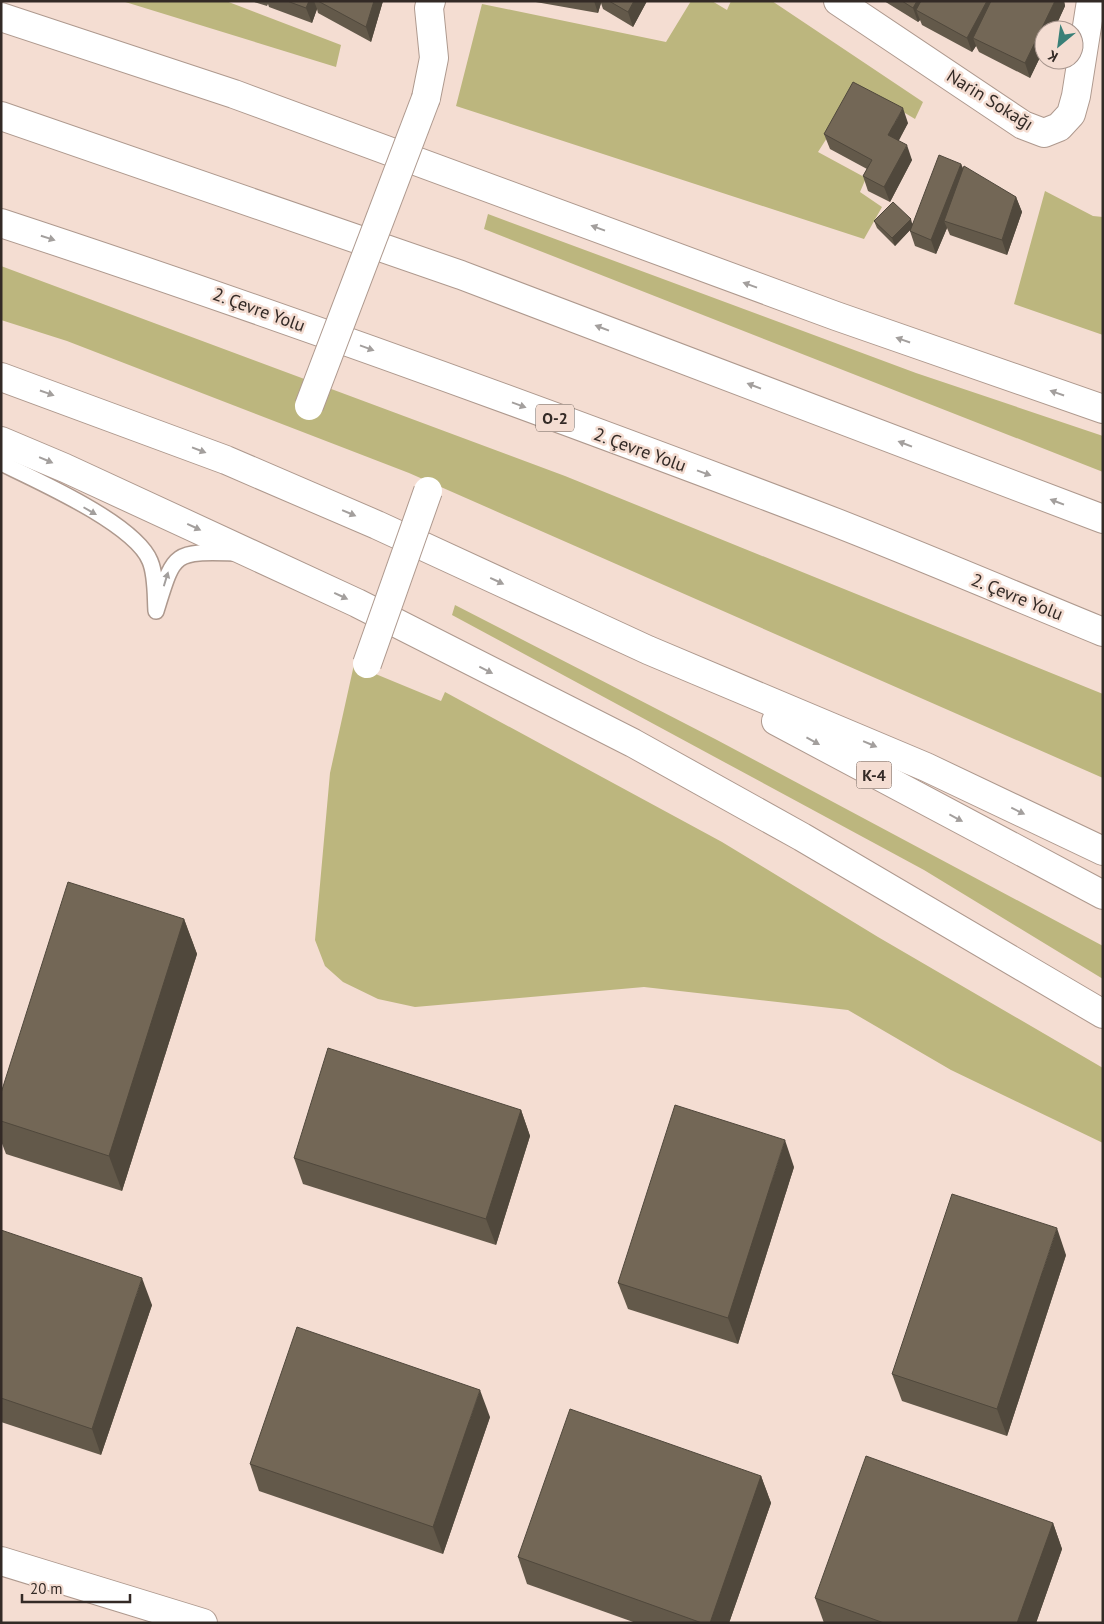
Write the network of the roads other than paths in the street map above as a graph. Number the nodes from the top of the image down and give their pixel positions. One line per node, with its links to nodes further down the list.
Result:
1 (838, 1): 2 (main road, Narin Sokağı)
2 (1091, 1)
3 (427, 3): 8 (main road, bridge)
4 (1, 17): 9 (main road, one-way to 4)
5 (1, 116): 13 (main road, one-way to 5)
6 (1, 223): 15 (main road, 2. Çevre Yolu / O-2, one-way to 15)
7 (1, 377): 16 (main road, one-way to 16)
8 (309, 406)
9 (1103, 409)
10 (1, 441): 14 (main road, one-way to 14)
11 (1, 463): 14 (lane, one-way to 14)
12 (428, 491): 17 (main road, bridge)
13 (1103, 519)
14 (249, 553): 20 (main road, one-way to 20)
15 (1103, 632)
16 (648, 650): 18 (main road, one-way to 18); 19 (main road, K-4, one-way to 19)
17 (367, 664)
18 (1103, 851)
19 (1103, 895)
20 (1103, 1014)
21 (1, 1561): 22 (main road)
22 (202, 1623)

